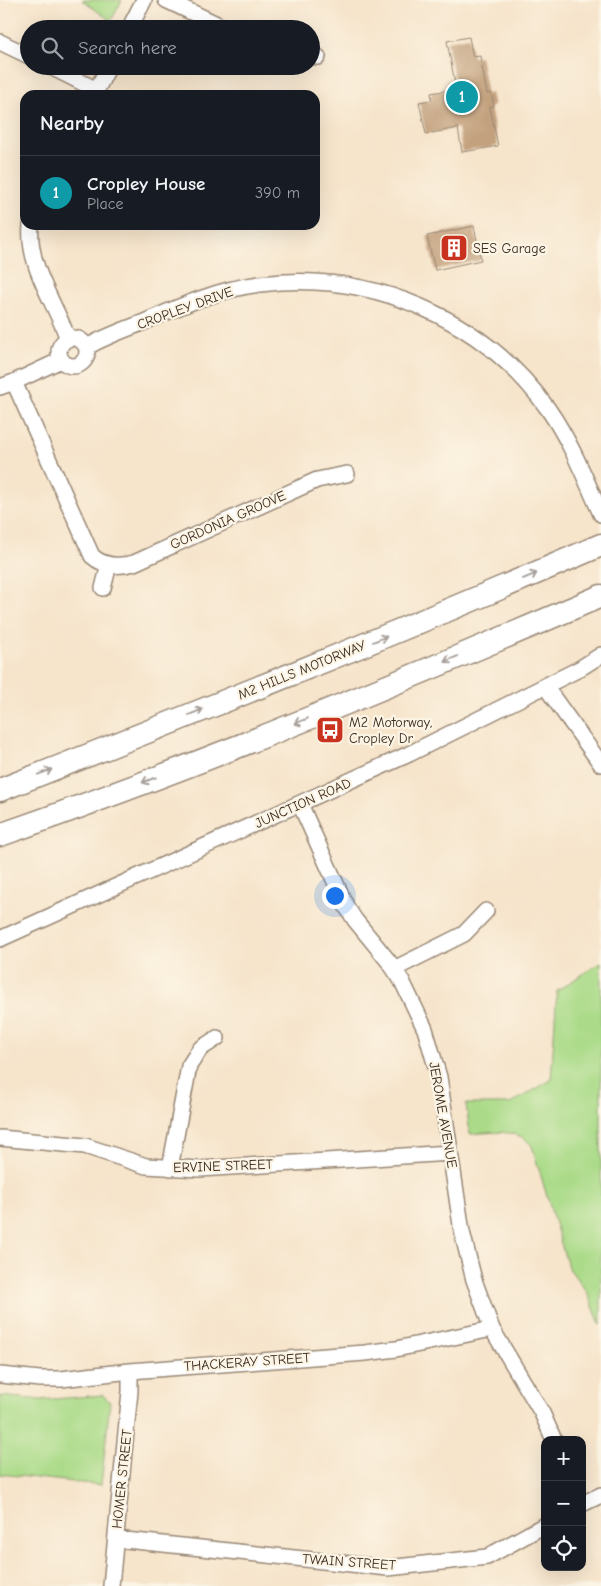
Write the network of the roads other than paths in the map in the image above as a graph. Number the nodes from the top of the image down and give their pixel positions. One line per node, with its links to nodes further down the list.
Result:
1 (144, 0): 3 (street)
2 (166, 0): 4 (street)
3 (134, 20)
4 (208, 20)
5 (0, 42): 6 (street)
6 (20, 52)
7 (65, 75): 9 (street)
8 (104, 75): 10 (street)
9 (92, 90)
10 (97, 90)
11 (31, 230): 12 (street)
12 (68, 339): 13 (street); 14 (street)
13 (87, 347): 14 (street); 17 (street, CROPLEY DRIVE)
14 (61, 360): 15 (street)
15 (7, 384): 19 (street)
16 (347, 474): 19 (street, GORDONIA GROOVE)
17 (601, 513)
18 (601, 545): 25 (highway, M2 HILLS MOTORWAY, one-way to 18)
19 (109, 565): 20 (street)
20 (103, 588)
21 (601, 596): 27 (highway, one-way to 27)
22 (601, 655): 23 (street, JUNCTION ROAD)
23 (545, 686): 24 (street); 26 (street, JUNCTION ROAD)
24 (601, 764)
25 (0, 790)
26 (300, 804): 29 (street, JUNCTION ROAD); 30 (street, JEROME AVENUE)
27 (0, 834)
28 (486, 911): 30 (street)
29 (0, 939)
30 (394, 969): 33 (street, JEROME AVENUE)
31 (217, 1038): 34 (street)
32 (0, 1138): 34 (street, ERVINE STREET)
33 (450, 1153): 34 (street, ERVINE STREET); 35 (street, JEROME AVENUE)
34 (170, 1168)
35 (492, 1329): 36 (street, THACKERAY STREET); 38 (street, JEROME AVENUE)
36 (130, 1371): 37 (street, THACKERAY STREET); 42 (street, HOMER STREET)
37 (0, 1375)
38 (552, 1436)
39 (601, 1495): 40 (street)
40 (586, 1501)
41 (543, 1526): 42 (street, TWAIN STREET)
42 (116, 1539): 43 (street, HOMER STREET)
43 (111, 1586)

